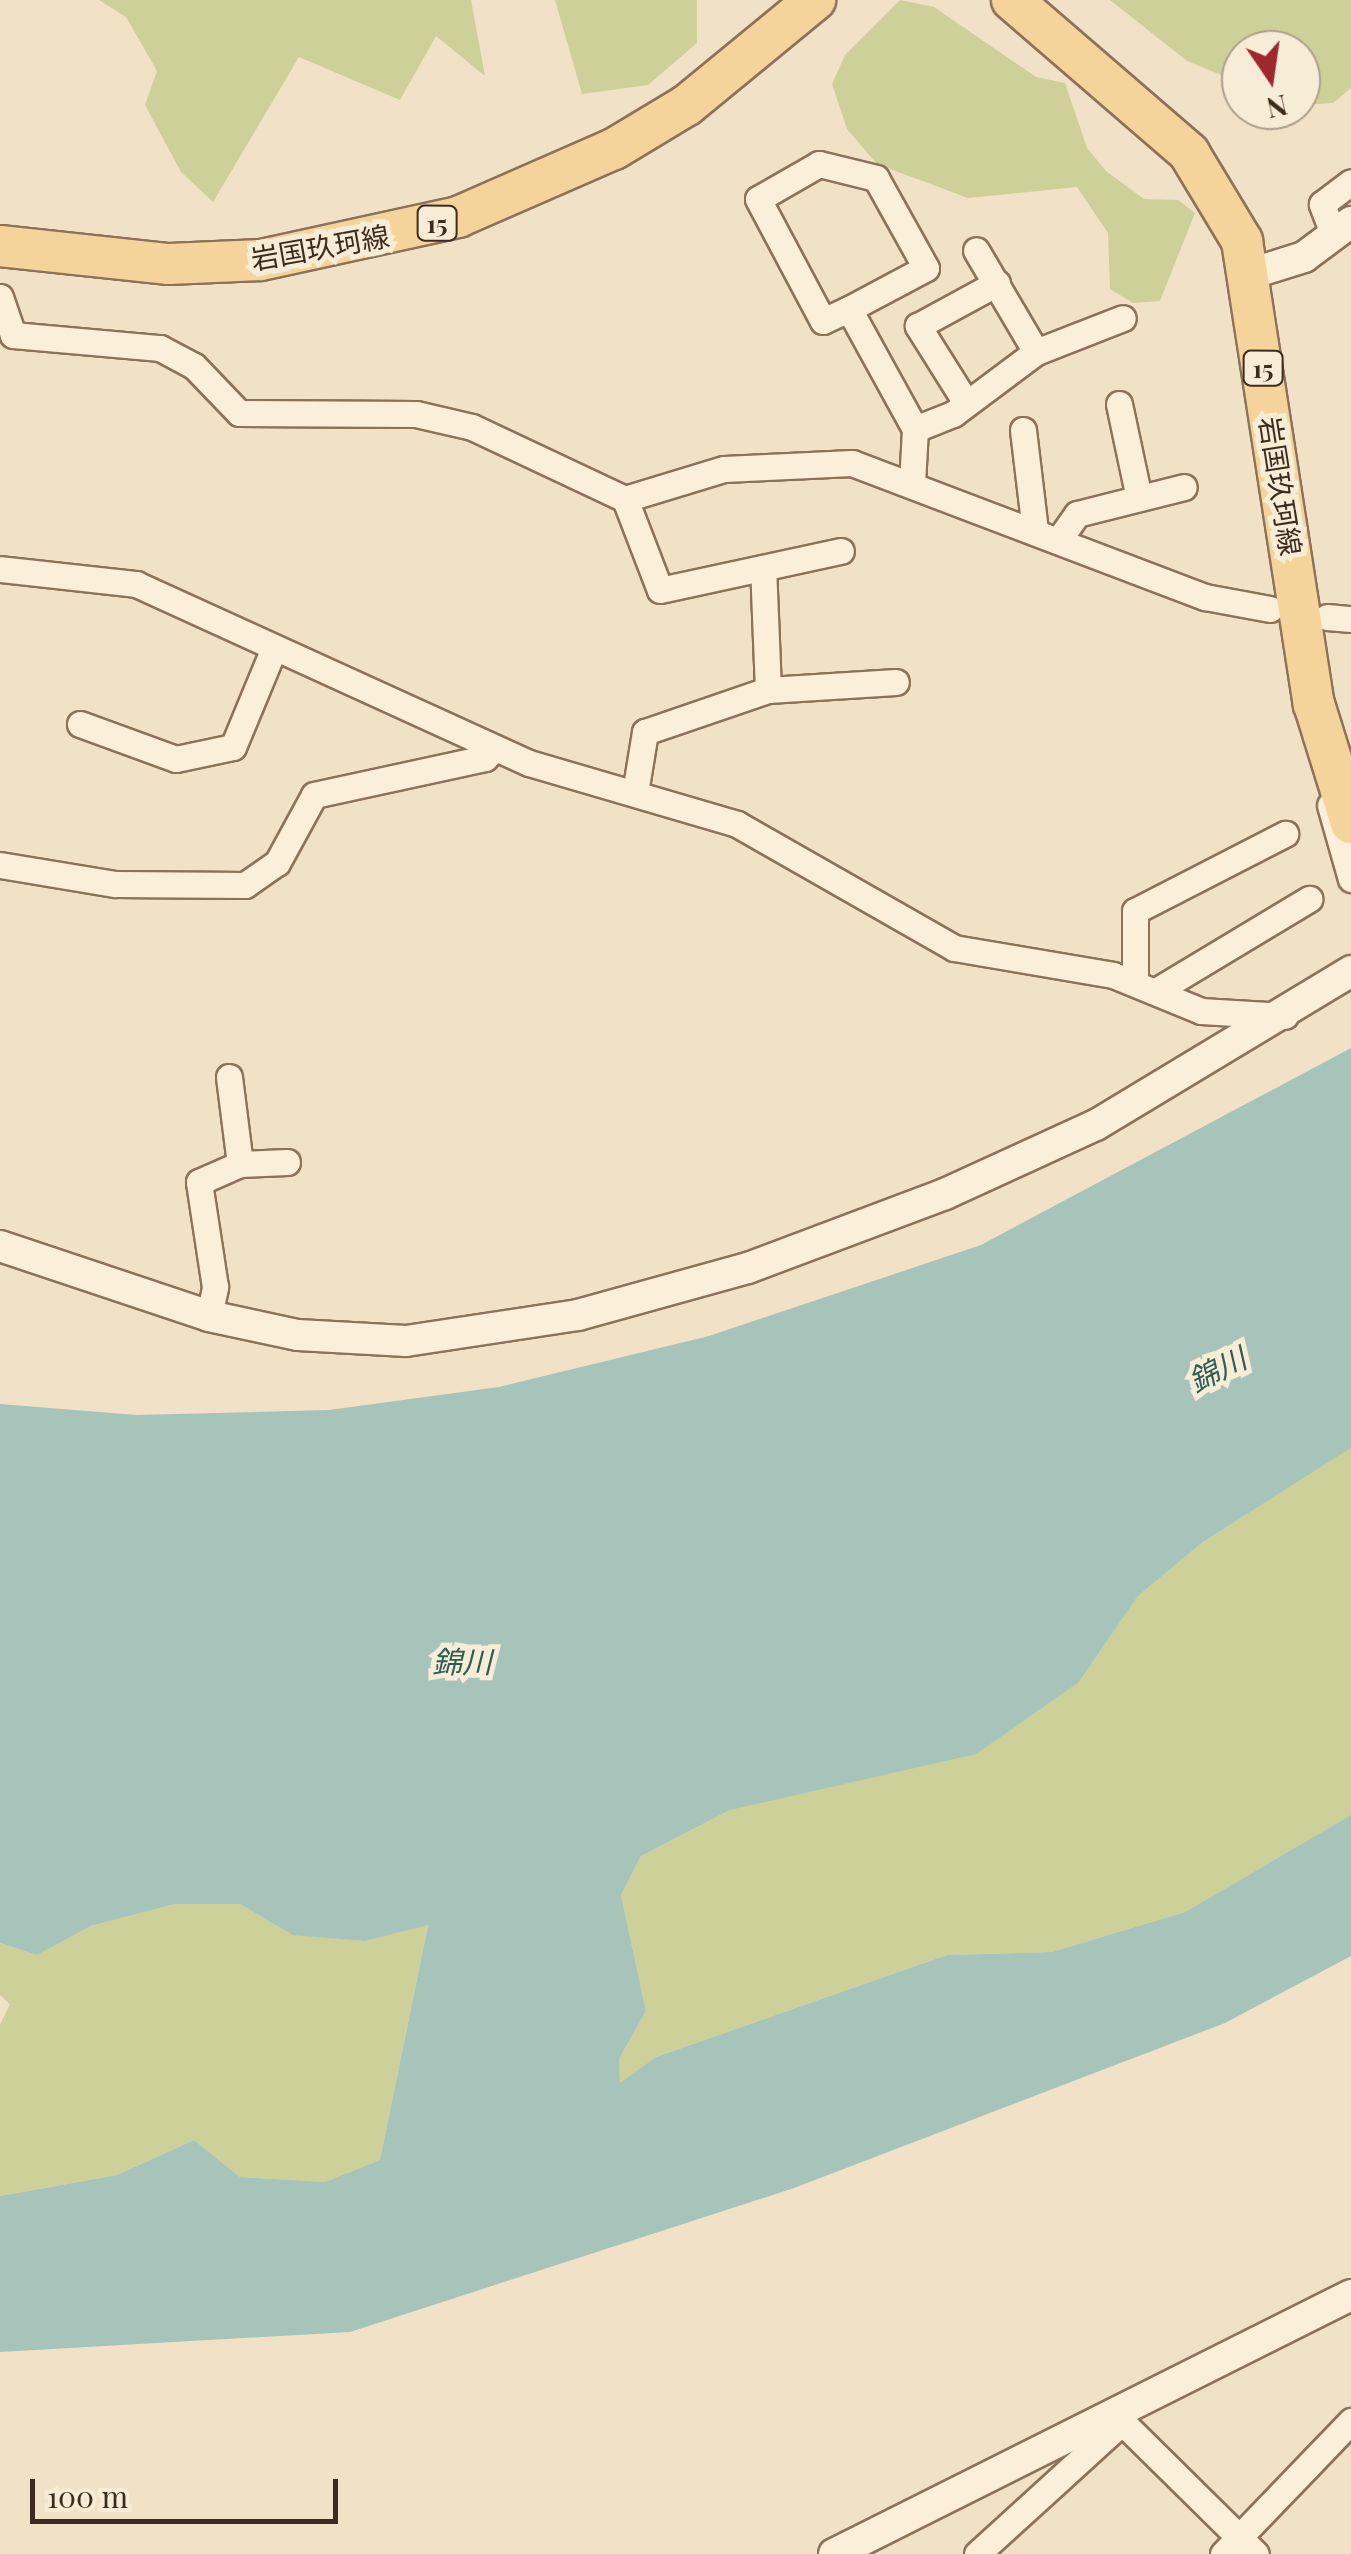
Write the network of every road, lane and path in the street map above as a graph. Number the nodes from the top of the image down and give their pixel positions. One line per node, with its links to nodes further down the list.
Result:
1 (815, 0): 5 (main road, 岩国玖珂線 / 15)
2 (1012, 0): 7 (main road, 岩国玖珂線 / 15)
3 (1351, 182): 4 (street)
4 (1342, 229): 7 (street)
5 (0, 246)
6 (976, 250): 8 (street)
7 (1250, 274): 31 (main road, 岩国玖珂線 / 15)
8 (997, 282): 12 (street); 13 (street)
9 (0, 298): 20 (street)
10 (849, 309): 10 (street); 15 (street)
11 (1124, 318): 12 (street)
12 (1036, 352): 13 (street)
13 (965, 401): 15 (street)
14 (1119, 404): 19 (street)
15 (915, 429): 17 (street)
16 (1023, 430): 21 (street)
17 (912, 484): 20 (street); 21 (street)
18 (1184, 488): 19 (street)
19 (1139, 498): 21 (street)
20 (625, 499): 24 (street)
21 (1046, 536): 25 (street)
22 (840, 551): 24 (street)
23 (0, 568): 26 (street)
24 (764, 568): 28 (street)
25 (1270, 609)
26 (274, 648): 29 (street); 30 (street)
27 (896, 682): 28 (street)
28 (768, 690): 32 (street)
29 (80, 724)
30 (495, 748): 32 (street); 35 (street)
31 (1328, 770): 33 (main road, 岩国玖珂線 / 15); 36 (street)
32 (635, 794): 39 (street)
33 (1351, 823)
34 (1286, 834): 39 (street)
35 (0, 865)
36 (1351, 878)
37 (1309, 899): 39 (street)
38 (1351, 971): 40 (street)
39 (1146, 987): 40 (street)
40 (1286, 1017): 45 (street)
41 (229, 1077): 43 (street)
42 (287, 1162): 43 (street)
43 (240, 1164): 45 (street)
44 (0, 1246): 45 (street)
45 (209, 1316)
46 (1351, 2294): 47 (street)
47 (1116, 2419): 49 (street); 50 (street); 51 (street)
48 (1351, 2421): 49 (street)
49 (1239, 2549)
50 (834, 2554)
51 (977, 2554)

